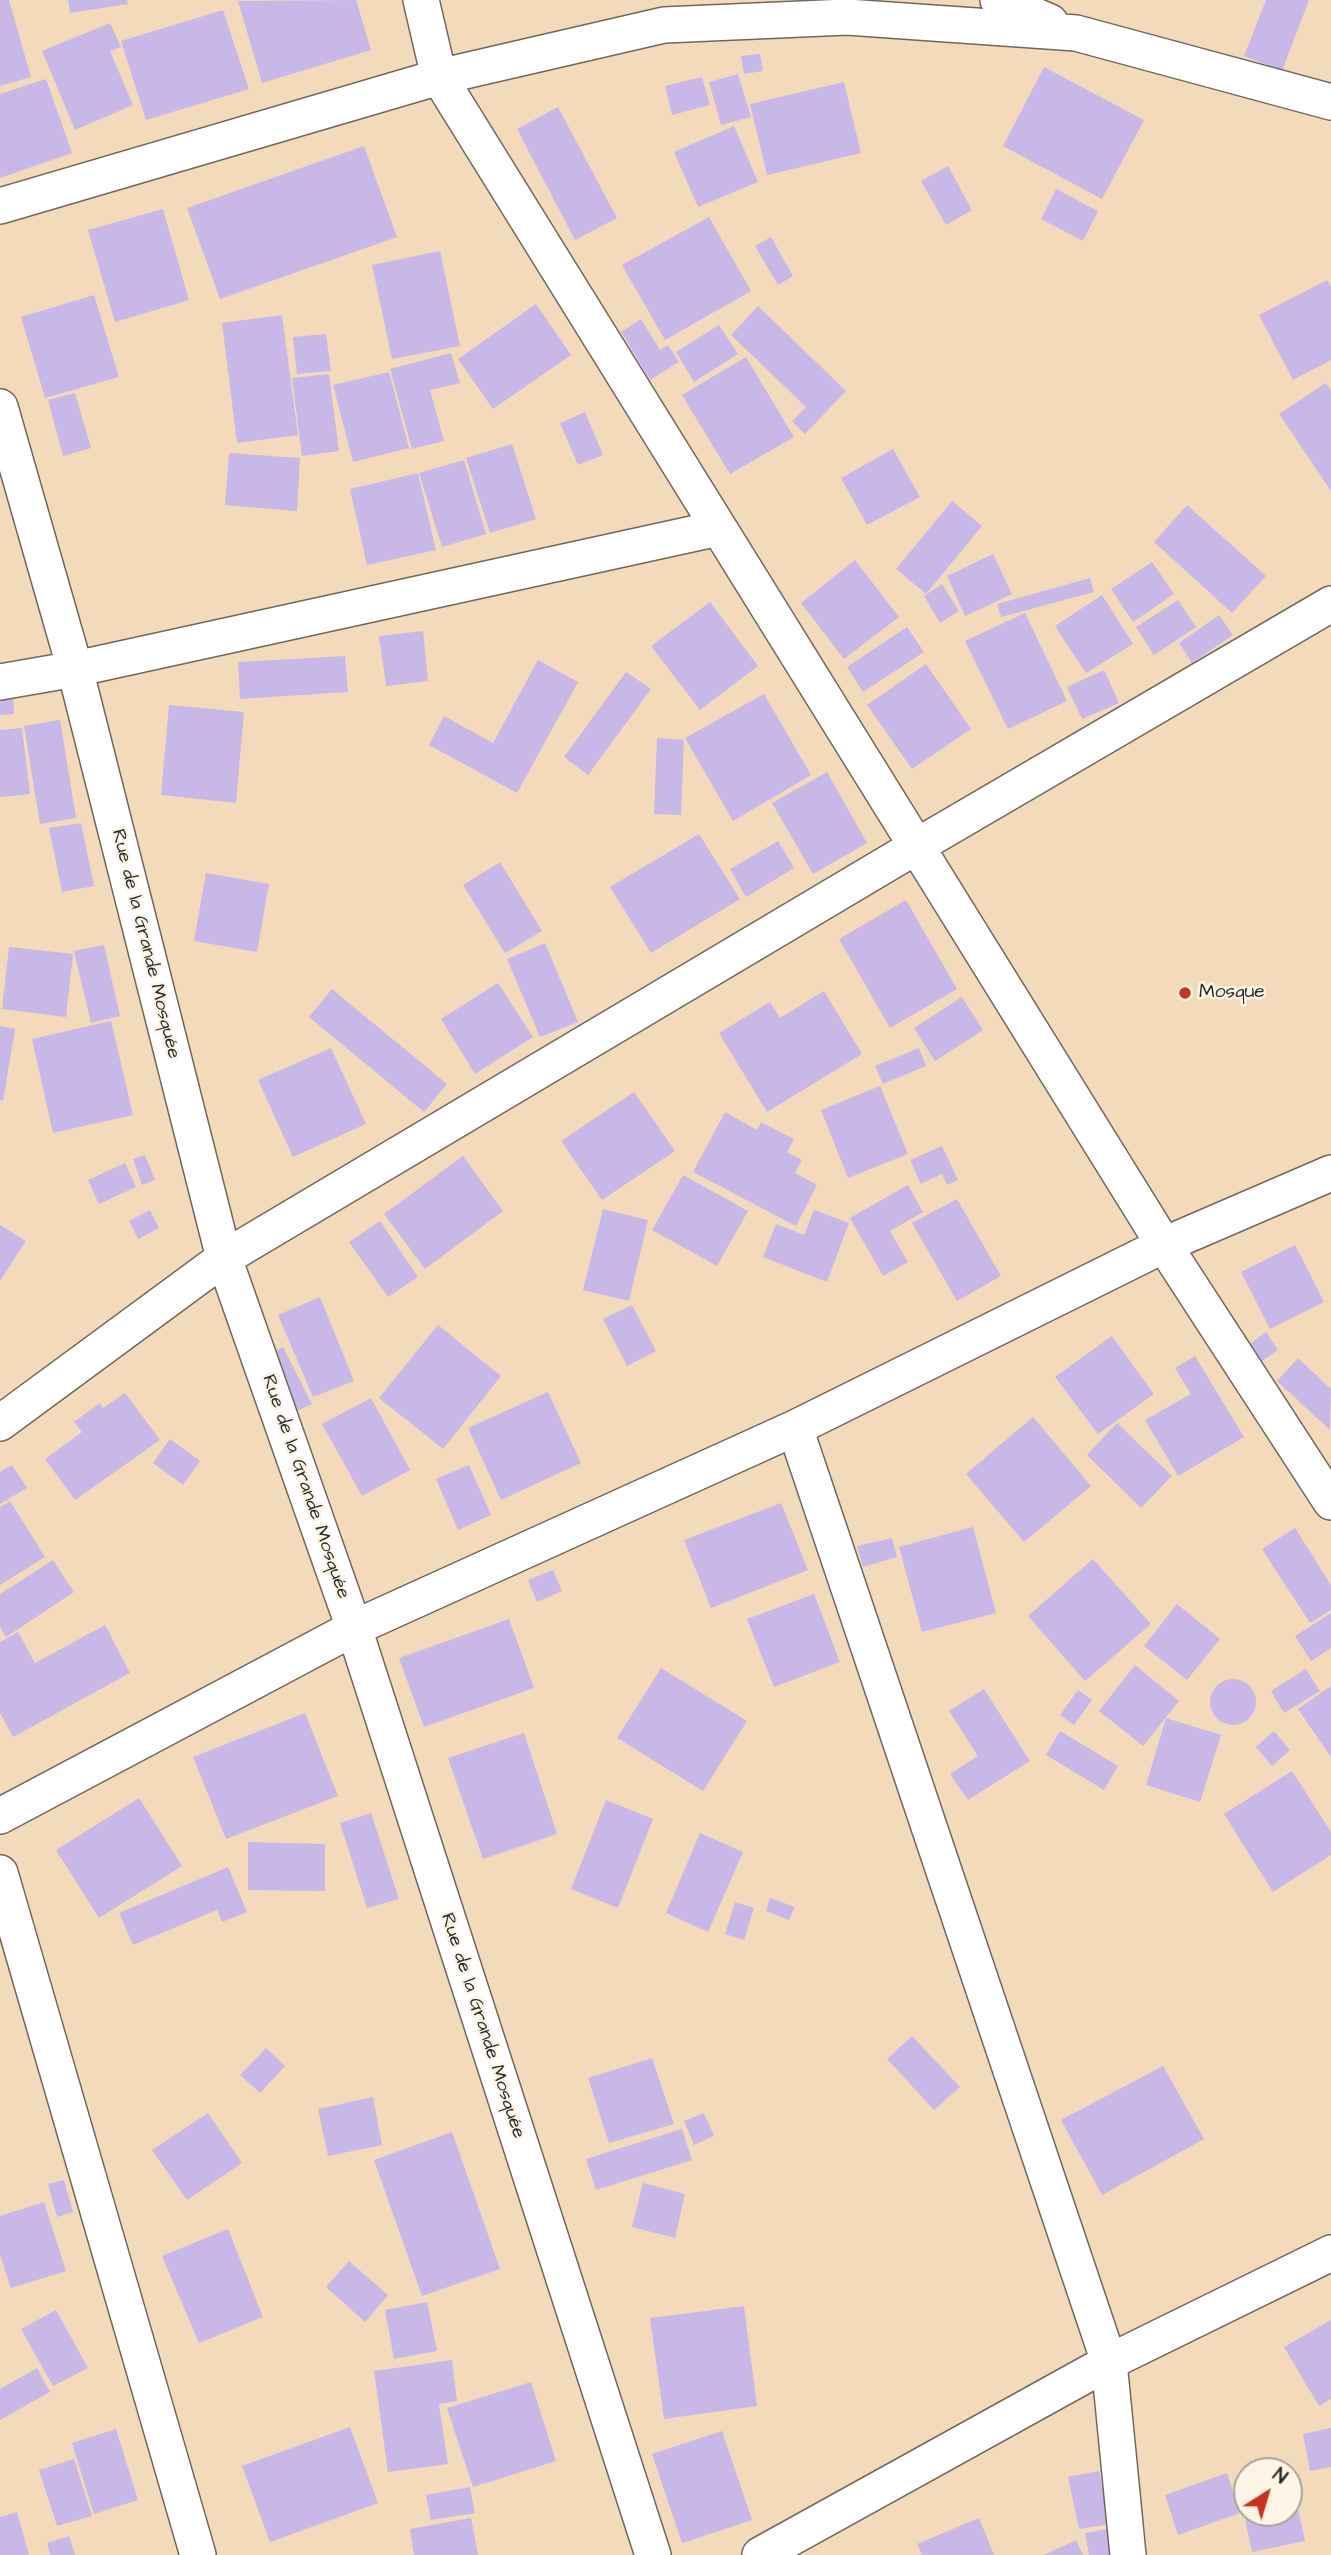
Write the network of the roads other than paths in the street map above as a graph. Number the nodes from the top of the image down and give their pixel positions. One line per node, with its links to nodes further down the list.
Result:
1 (421, 0): 4 (street)
2 (998, 0): 3 (street)
3 (1076, 33): 4 (street); 5 (street)
4 (439, 77): 6 (street); 8 (street)
5 (1331, 103)
6 (0, 206)
7 (0, 407): 10 (street, Rue de la Grande Mosquée)
8 (719, 528): 10 (street); 12 (street)
9 (1331, 604): 12 (street)
10 (75, 668): 11 (street); 15 (street, Rue de la Grande Mosquée)
11 (0, 682)
12 (917, 846): 14 (street); 15 (street)
13 (1331, 1173): 14 (street)
14 (1164, 1245): 17 (street); 18 (street)
15 (224, 1258): 16 (street); 19 (street, Rue de la Grande Mosquée)
16 (0, 1423)
17 (796, 1428): 19 (street); 23 (street)
18 (1331, 1502)
19 (354, 1628): 20 (street); 25 (street, Rue de la Grande Mosquée)
20 (0, 1816)
21 (0, 1873): 24 (street)
22 (1331, 2253): 23 (street)
23 (1109, 2362): 26 (street); 27 (street)
24 (198, 2555)
25 (653, 2555)
26 (760, 2555)
27 (1128, 2555)

